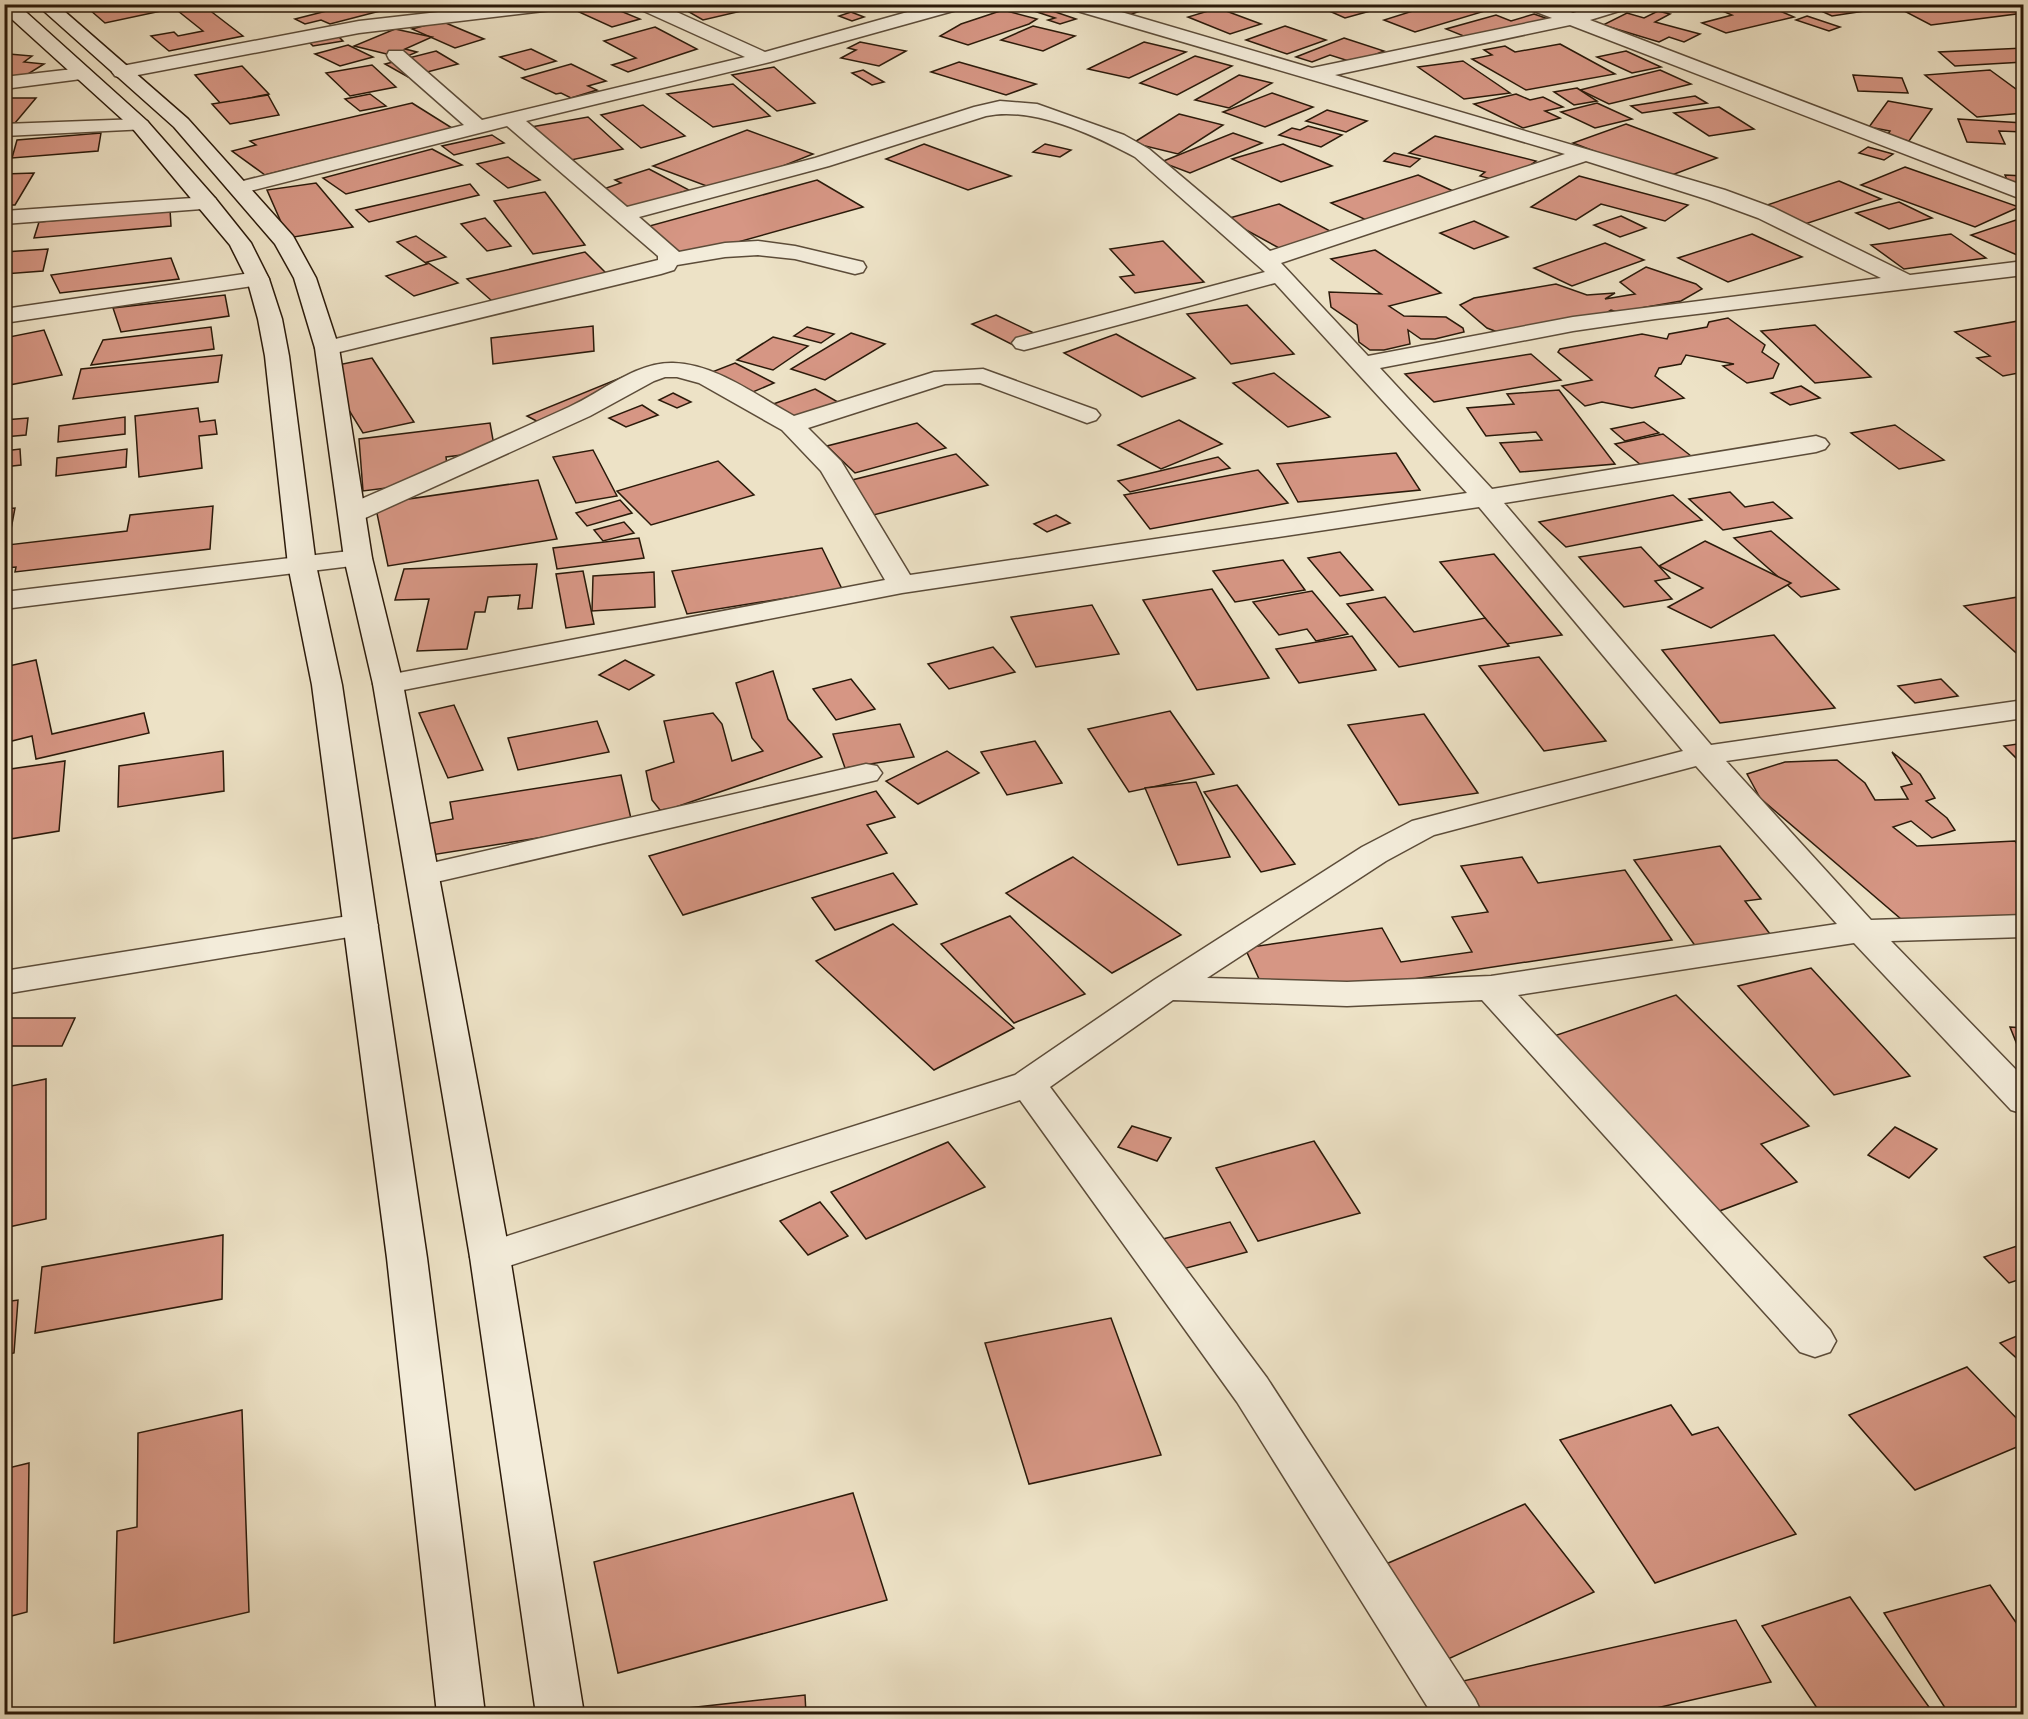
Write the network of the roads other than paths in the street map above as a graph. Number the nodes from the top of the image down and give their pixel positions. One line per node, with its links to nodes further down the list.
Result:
1 (6, 4): 13 (street)
2 (45, 4): 12 (street)
3 (561, 4): 12 (street)
4 (643, 4): 11 (street)
5 (958, 4): 11 (street)
6 (1073, 4): 14 (street)
7 (1532, 4): 9 (street)
8 (1623, 4): 9 (street)
9 (1574, 19): 14 (street); 22 (street)
10 (396, 55): 18 (street)
11 (763, 58): 16 (street)
12 (122, 72): 21 (street)
13 (82, 74): 15 (street); 17 (street)
14 (1310, 74): 20 (street)
15 (4, 83)
16 (511, 118): 18 (street); 24 (street)
17 (140, 125): 19 (street); 23 (street)
18 (478, 127): 21 (street)
19 (4, 130)
20 (1586, 154): 28 (street); 31 (street)
21 (238, 188): 34 (street)
22 (2024, 194)
23 (207, 203): 25 (street); 30 (street)
24 (624, 214): 26 (street); 28 (street)
25 (4, 218)
26 (670, 260): 27 (street); 34 (street)
27 (855, 267)
28 (1273, 268): 33 (street); 35 (street)
29 (2024, 268): 31 (street)
30 (258, 279): 32 (street); 42 (street)
31 (1907, 282): 35 (street)
32 (4, 316)
33 (1024, 343)
34 (327, 348): 40 (street)
35 (1365, 364): 39 (street)
36 (1087, 415): 37 (street)
37 (791, 425): 40 (street); 43 (street)
38 (1816, 444): 39 (street)
39 (1486, 498): 43 (street); 47 (street)
40 (353, 513): 41 (street)
41 (358, 558): 42 (street); 45 (street)
42 (302, 565): 44 (street); 50 (street)
43 (902, 585): 45 (street)
44 (4, 601)
45 (388, 684): 49 (street)
46 (2024, 709): 47 (street)
47 (1703, 755): 52 (street); 54 (street)
48 (866, 773): 49 (street)
49 (423, 875): 58 (street)
50 (361, 925): 53 (street); 60 (street)
51 (2024, 926): 52 (street)
52 (1862, 931): 55 (street); 57 (street)
53 (4, 983)
54 (1166, 988): 55 (street); 56 (street)
55 (1491, 988): 59 (street)
56 (1028, 1084): 58 (street); 62 (street)
57 (2024, 1101)
58 (490, 1257): 61 (street)
59 (1815, 1341)
60 (461, 1714)
61 (560, 1714)
62 (1458, 1714)

